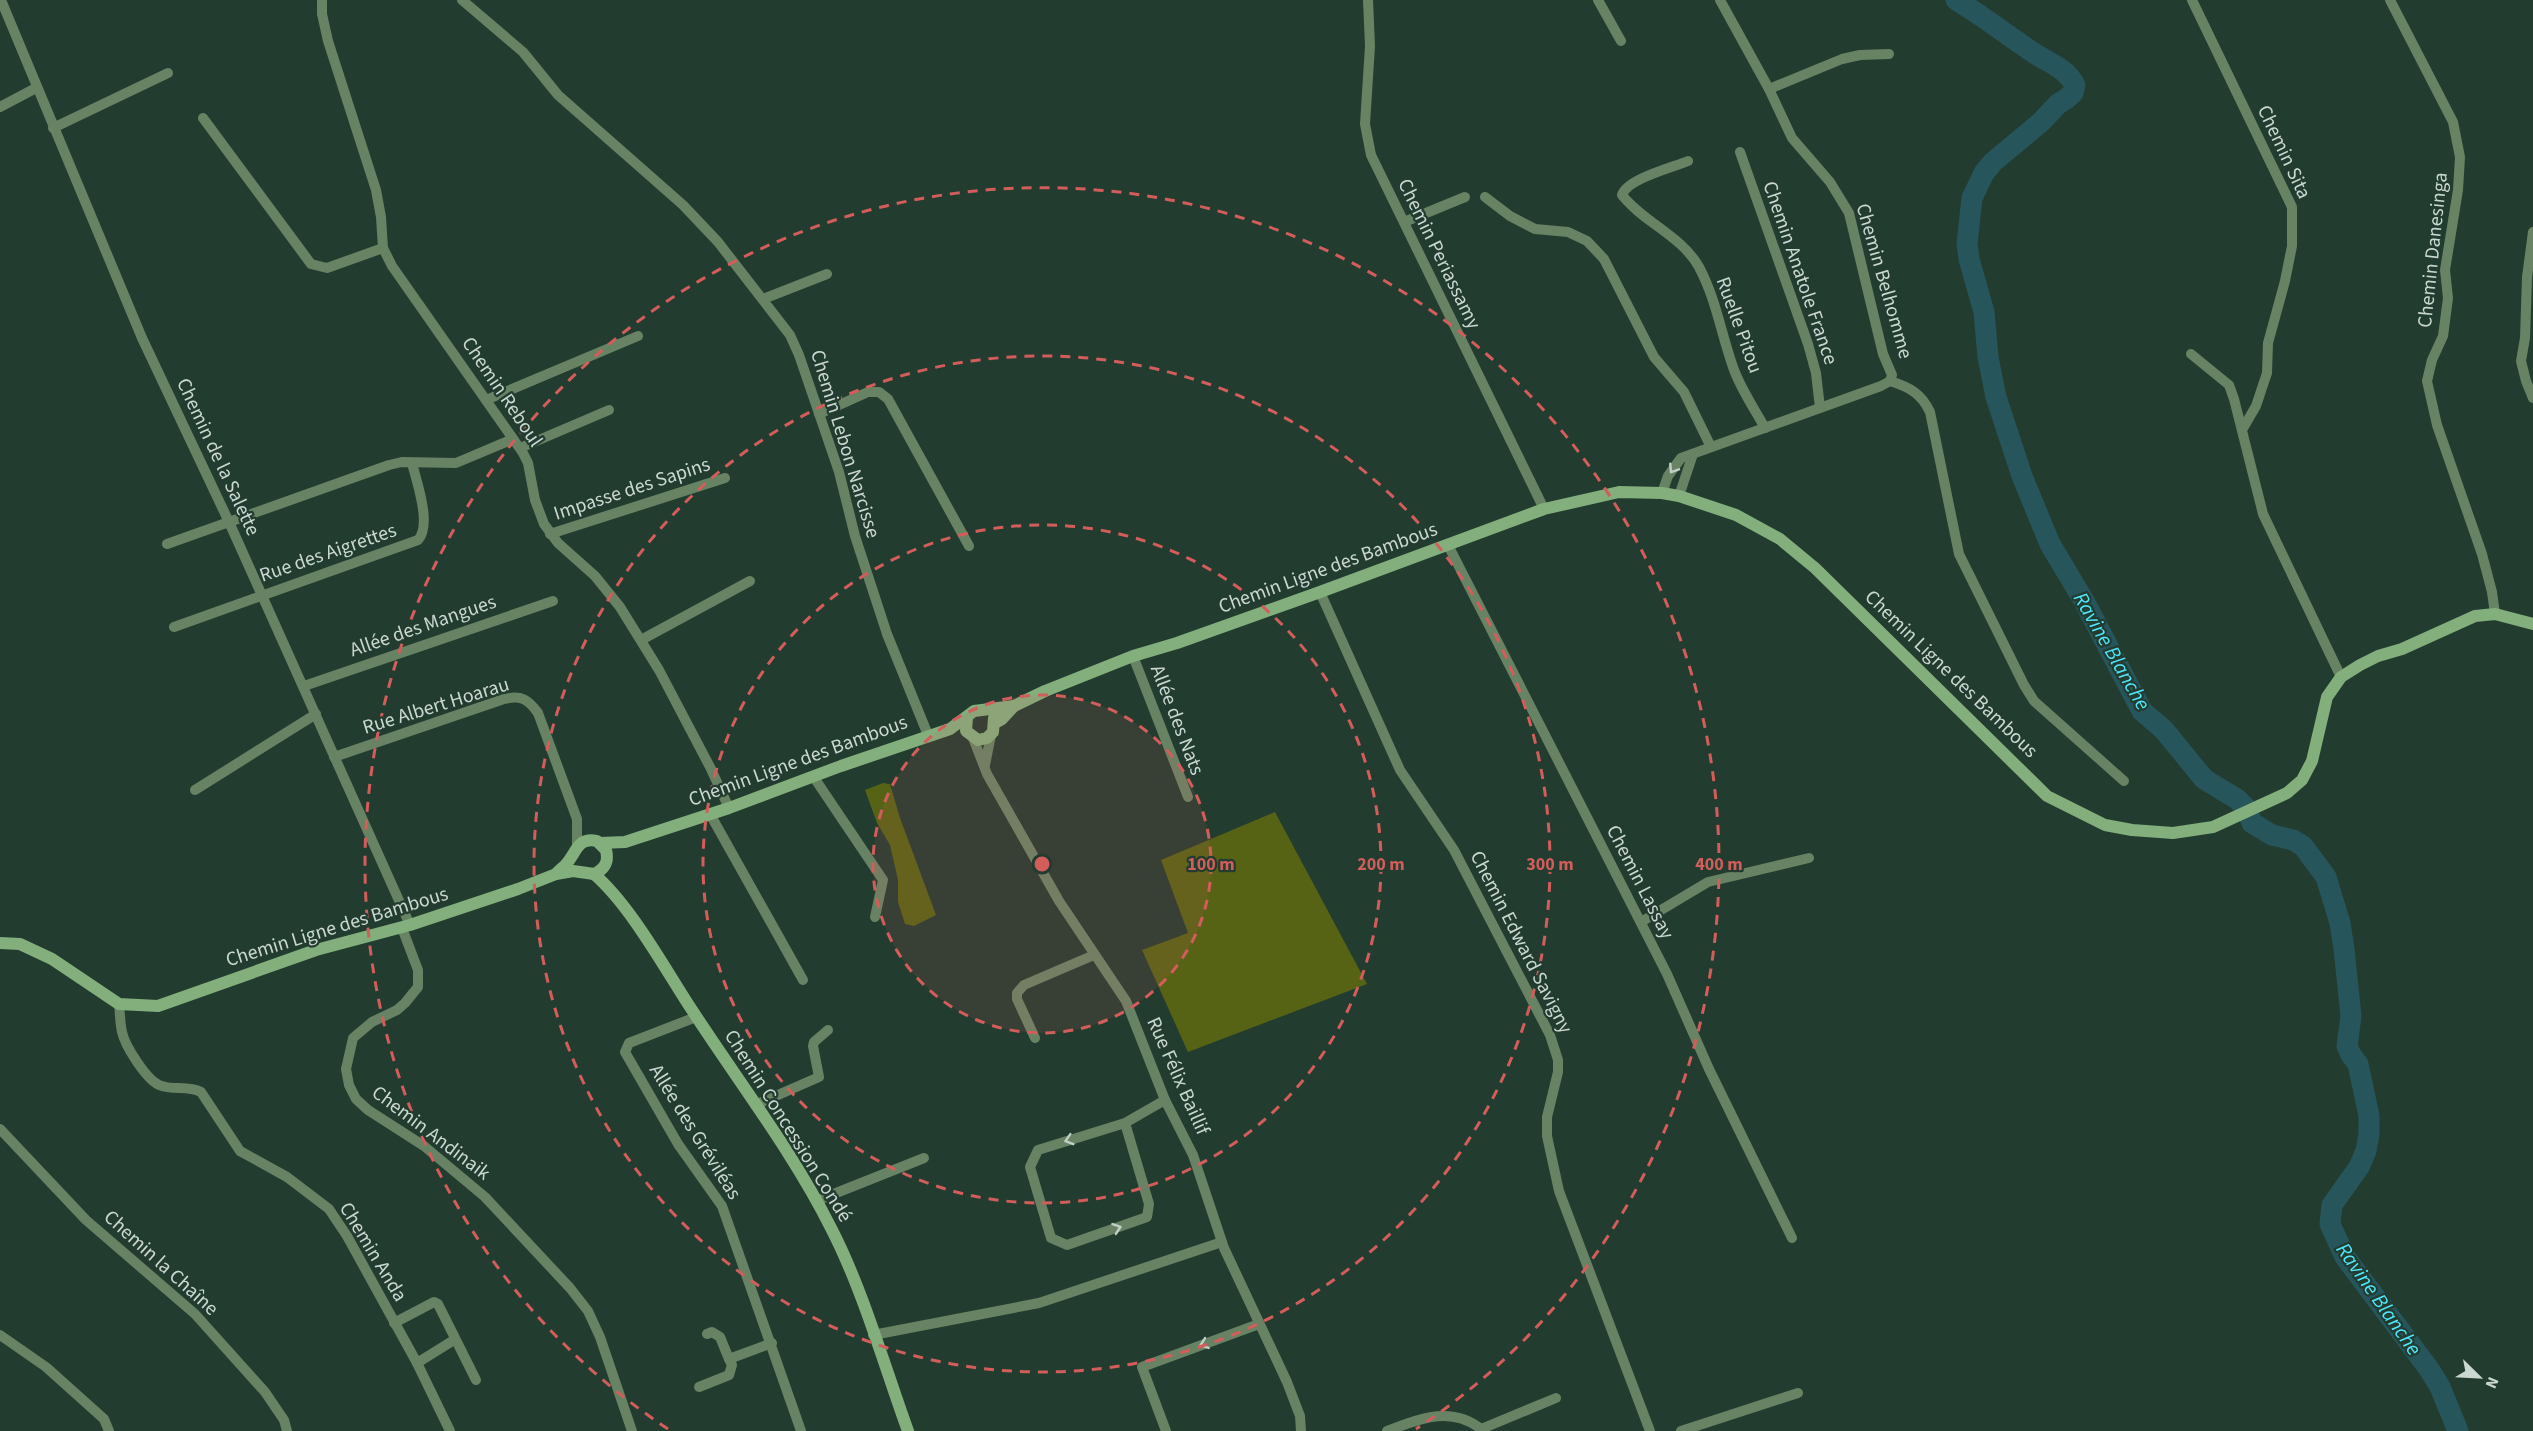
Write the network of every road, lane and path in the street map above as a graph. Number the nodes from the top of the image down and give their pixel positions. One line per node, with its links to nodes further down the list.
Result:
1 (1, 0): 12 (street, Chemin de la Salette)
2 (322, 0): 23 (street, Chemin Reboul)
3 (462, 0): 25 (street, Chemin Lebon Narcisse)
4 (1368, 0): 21 (street, Chemin Periassamy)
5 (1598, 0): 9 (street)
6 (1720, 0): 13 (street, Chemin Belhomme)
7 (2192, 0): 35 (street, Chemin Sita)
8 (2390, 0): 53 (street, Chemin Danesinga)
9 (1621, 41)
10 (1889, 54): 13 (street)
11 (168, 73): 16 (street)
12 (36, 88): 14 (street); 16 (street, Chemin de la Salette)
13 (1769, 89): 28 (street, Chemin Belhomme)
14 (0, 106)
15 (203, 118): 23 (street)
16 (53, 128): 44 (street, Chemin de la Salette)
17 (1740, 152): 31 (street, Chemin Anatole France)
18 (1688, 161): 34 (street, Ruelle Pitou)
19 (1465, 197): 21 (street)
20 (1485, 197): 37 (street)
21 (1404, 222): 43 (street, Chemin Periassamy)
22 (2533, 232): 29 (street)
23 (383, 248): 30 (street, Chemin Reboul)
24 (827, 273): 25 (street)
25 (763, 299): 33 (street, Chemin Lebon Narcisse)
26 (638, 336): 30 (street)
27 (2191, 354): 35 (street)
28 (1885, 383): 31 (street); 72 (street)
29 (2533, 398)
30 (486, 400): 36 (street, Chemin Reboul)
31 (1820, 408): 34 (street)
32 (609, 410): 36 (street)
33 (819, 414): 48 (street); 66 (street, Chemin Lebon Narcisse)
34 (1765, 428): 37 (street)
35 (2242, 430): 58 (street)
36 (517, 444): 39 (street); 45 (street, Chemin Reboul)
37 (1710, 447): 38 (street)
38 (1693, 454): 41 (street, one-way to 41); 42 (street)
39 (412, 463): 44 (street); 51 (street, Rue des Aigrettes)
40 (725, 478): 45 (street, Impasse des Sapins)
41 (1662, 493): 42 (main road, Chemin Ligne des Bambous); 43 (main road, Chemin Ligne des Bambous)
42 (1679, 496): 58 (main road, Chemin Ligne des Bambous)
43 (1544, 509): 47 (main road, Chemin Ligne des Bambous)
44 (229, 522): 46 (street); 51 (street, Chemin de la Salette)
45 (550, 534): 56 (street, Chemin Reboul)
46 (167, 543)
47 (1448, 545): 50 (main road, Chemin Ligne des Bambous); 85 (street, Chemin Lassay)
48 (969, 546)
49 (750, 581): 56 (street)
50 (1320, 592): 57 (main road, Chemin Ligne des Bambous); 126 (street, Chemin Edward Savigny)
51 (262, 595): 55 (street, Rue des Aigrettes); 59 (street, Chemin de la Salette)
52 (554, 601): 59 (street, Allée des Mangues)
53 (2495, 614): 54 (main road); 58 (main road)
54 (2533, 624)
55 (174, 627)
56 (641, 640): 75 (street, Chemin Reboul)
57 (1133, 656): 60 (main road, Chemin Ligne des Bambous); 74 (street, Allée des Nats)
58 (2341, 677)
59 (304, 686): 62 (street, Chemin de la Salette)
60 (1014, 706): 61 (main road, Chemin Ligne des Bambous); 64 (main road, Chemin Ligne des Bambous)
61 (984, 710): 63 (main road); 64 (main road)
62 (316, 714): 69 (street, Chemin de la Salette); 73 (street)
63 (967, 717): 65 (main road, Chemin Ligne des Bambous); 68 (main road)
64 (995, 723): 67 (main road)
65 (950, 729): 66 (main road, Chemin Ligne des Bambous); 68 (main road)
66 (927, 735): 71 (main road, Chemin Ligne des Bambous)
67 (991, 735): 68 (main road); 70 (street)
68 (971, 736): 70 (street, Rue Félix Baillif)
69 (334, 757): 77 (street, Rue Albert Hoarau); 86 (street, Chemin de la Salette)
70 (985, 766): 88 (street, Rue Félix Baillif)
71 (813, 776): 75 (main road, Chemin Ligne des Bambous); 84 (street)
72 (2124, 781)
73 (195, 790)
74 (1188, 797)
75 (729, 808): 76 (main road, Chemin Ligne des Bambous)
76 (710, 814): 79 (main road, Chemin Ligne des Bambous); 89 (street)
77 (577, 819): 78 (street, Rue Albert Hoarau); 80 (street, Rue Albert Hoarau)
78 (597, 841): 79 (main road, Chemin Ligne des Bambous); 80 (main road); 82 (main road)
79 (625, 842): 82 (main road, Chemin Ligne des Bambous)
80 (575, 850): 82 (main road); 83 (main road, Chemin Ligne des Bambous)
81 (1809, 858): 85 (street)
82 (597, 869): 83 (main road, Chemin Ligne des Bambous); 91 (main road, Chemin Concession Condé)
83 (556, 874): 86 (main road, Chemin Ligne des Bambous)
84 (875, 917)
85 (1641, 922): 100 (street, Chemin Lassay)
86 (406, 926): 90 (main road, Chemin Ligne des Bambous); 120 (street, Chemin Andinaik)
87 (0, 943): 90 (main road)
88 (1094, 955): 93 (street); 94 (street, Rue Félix Baillif)
89 (803, 980)
90 (119, 1004): 102 (street, Chemin Anda)
91 (696, 1017): 95 (main road, Chemin Concession Condé); 108 (street, Allée des Gréviléas)
92 (828, 1030): 95 (street)
93 (1035, 1038)
94 (1165, 1100): 96 (street); 101 (street, Rue Félix Baillif)
95 (755, 1105): 99 (main road, Chemin Concession Condé)
96 (1125, 1123): 96 (street, one-way to 96)
97 (0, 1129): 118 (street, Chemin la Chaîne)
98 (924, 1158): 99 (street)
99 (816, 1201): 105 (main road, Chemin Concession Condé)
100 (1792, 1238)
101 (1222, 1242): 103 (street, Rue Félix Baillif); 105 (street)
102 (394, 1323): 106 (street); 110 (street, Chemin Anda)
103 (1259, 1324): 115 (street, Rue Félix Baillif); 123 (street, one-way to 123)
104 (706, 1334): 109 (street)
105 (873, 1335): 122 (main road, Chemin Concession Condé)
106 (454, 1340): 110 (street); 111 (street)
107 (2, 1342): 117 (street)
108 (772, 1343): 109 (street); 121 (street, Allée des Gréviléas)
109 (729, 1359): 112 (street)
110 (417, 1363): 119 (street, Chemin Anda)
111 (476, 1380)
112 (699, 1387)
113 (1798, 1393): 127 (street)
114 (1556, 1398): 116 (street)
115 (1301, 1426): 124 (street, Rue Félix Baillif)
116 (1481, 1430): 125 (street)
117 (109, 1431)
118 (287, 1431)
119 (450, 1431)
120 (632, 1431)
121 (801, 1431)
122 (908, 1431)
123 (1166, 1431)
124 (1311, 1431)
125 (1387, 1431)
126 (1650, 1431)
127 (1681, 1431)

